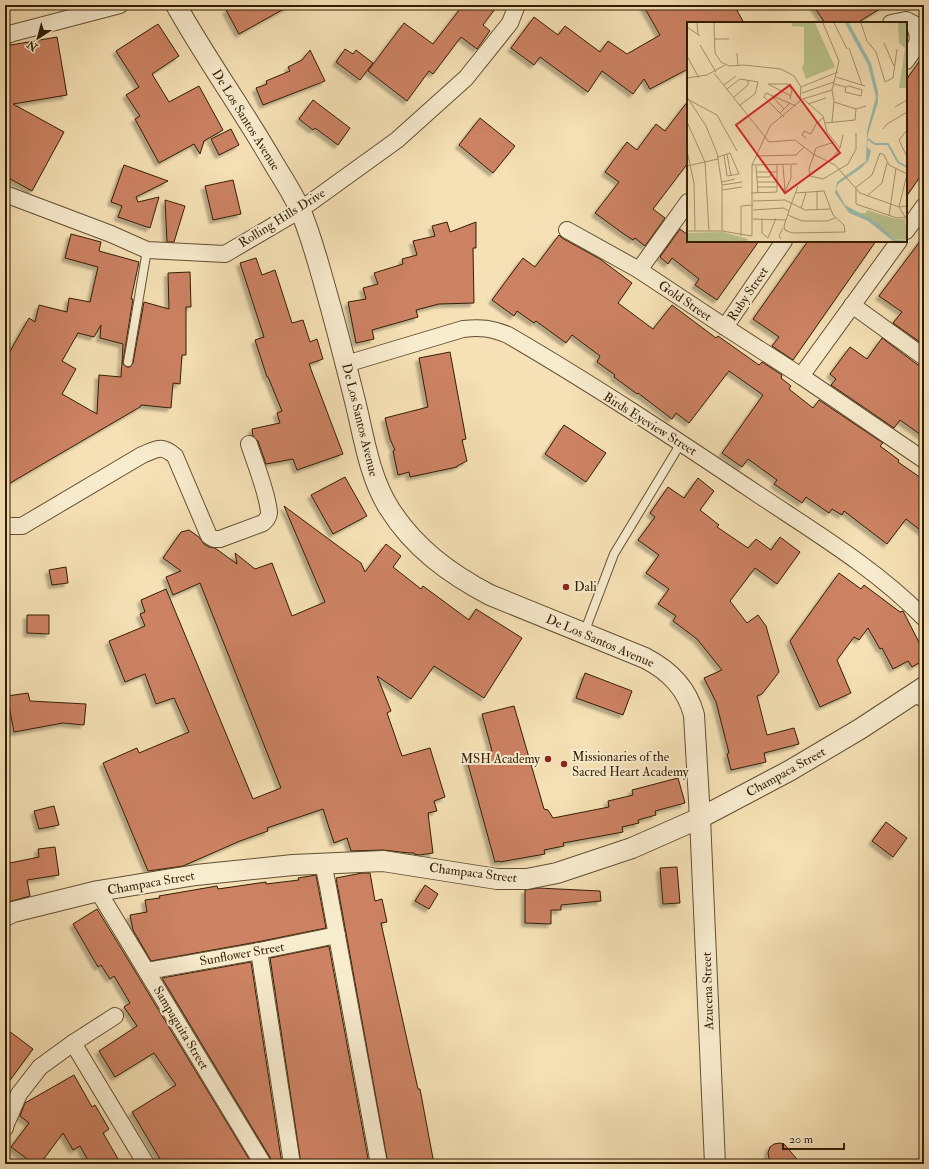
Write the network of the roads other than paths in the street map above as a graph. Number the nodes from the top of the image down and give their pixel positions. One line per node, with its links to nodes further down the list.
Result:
1 (120, 5): 5 (street)
2 (176, 5): 10 (street, De Los Santos Avenue)
3 (517, 5): 10 (street, Rolling Hills Drive)
4 (896, 22): 6 (street)
5 (5, 36)
6 (907, 59)
7 (5, 194): 15 (street, Rolling Hills Drive)
8 (687, 203): 16 (street)
9 (924, 206): 12 (street)
10 (300, 210): 15 (street, Rolling Hills Drive); 21 (street, De Los Santos Avenue)
11 (567, 230): 16 (street, Gold Street)
12 (907, 230)
13 (783, 242): 18 (street, Ruby Street)
14 (898, 242): 17 (street)
15 (147, 250): 20 (lane)
16 (639, 270): 18 (street, Gold Street)
17 (852, 305): 19 (street); 22 (street)
18 (725, 327): 22 (street, Gold Street)
19 (924, 356)
20 (128, 362)
21 (346, 364): 23 (street, Birds Eyeview Street); 28 (street, De Los Santos Avenue)
22 (801, 376): 25 (street, Gold Street)
23 (681, 443): 27 (street, Birds Eyeview Street); 28 (lane)
24 (249, 444): 26 (street)
25 (924, 460)
26 (5, 524)
27 (924, 618)
28 (584, 633): 30 (street, De Los Santos Avenue)
29 (920, 696): 30 (street, Champaca Street)
30 (700, 818): 31 (street, Champaca Street); 44 (street, Azucena Street)
31 (322, 863): 32 (street, Champaca Street); 34 (street)
32 (98, 892): 33 (street, Champaca Street); 36 (street, Sampaguita Street)
33 (5, 916)
34 (337, 935): 35 (street, Sunflower Street); 43 (street)
35 (259, 951): 36 (street, Sunflower Street); 42 (street)
36 (147, 971): 41 (street, Sampaguita Street)
37 (115, 1016): 38 (street)
38 (73, 1043): 39 (street); 40 (street)
39 (5, 1128)
40 (146, 1164)
41 (263, 1164)
42 (292, 1164)
43 (379, 1164)
44 (715, 1164)

